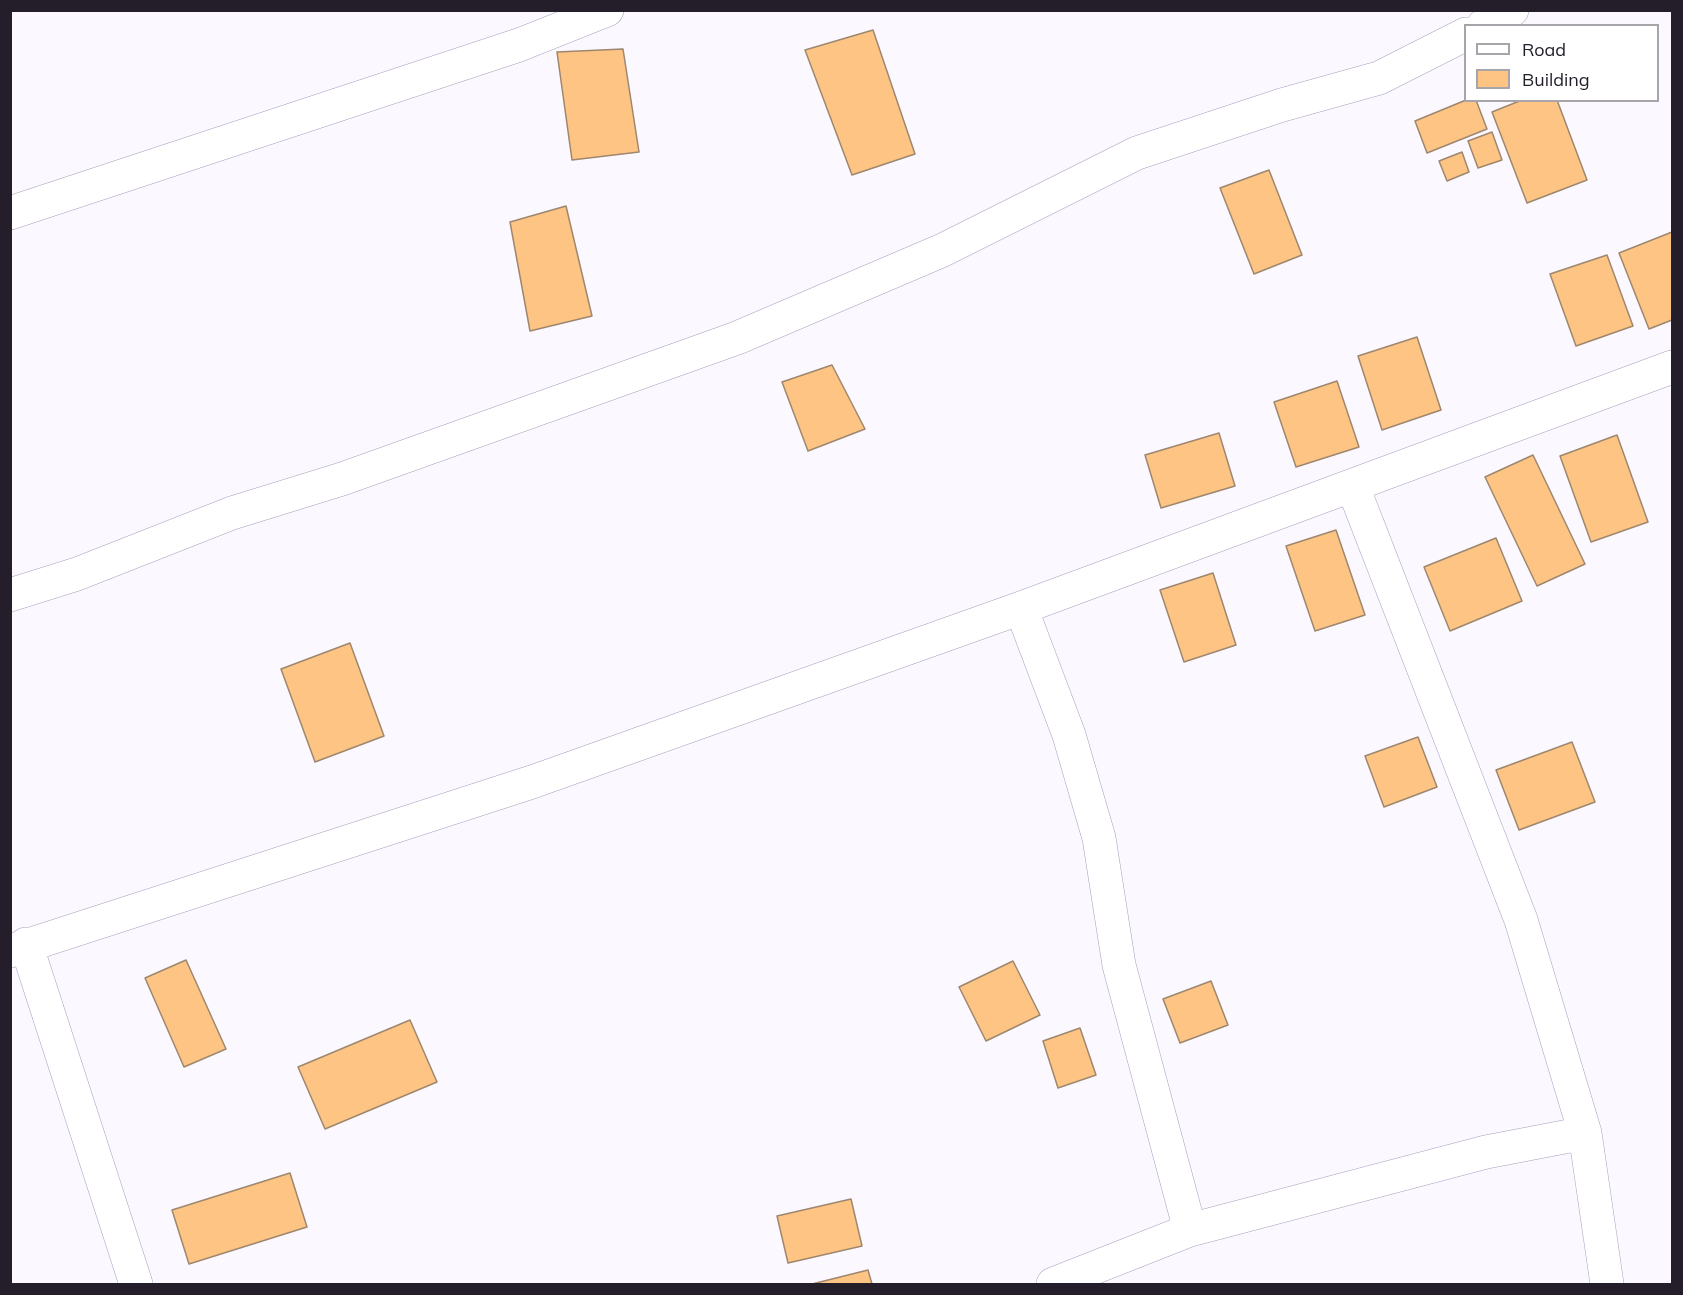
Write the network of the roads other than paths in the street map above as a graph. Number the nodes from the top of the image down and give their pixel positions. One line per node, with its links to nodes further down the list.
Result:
1 (607, 10): 5 (street)
2 (1512, 10): 3 (street)
3 (1487, 24)
4 (1464, 35): 8 (street)
5 (10, 213)
6 (1672, 367): 7 (street)
7 (1353, 487): 9 (street); 11 (street)
8 (10, 596)
9 (1021, 608): 10 (street); 12 (street)
10 (18, 947): 13 (street)
11 (1585, 1133): 12 (street); 15 (street)
12 (1190, 1230): 14 (street)
13 (136, 1284)
14 (1053, 1284)
15 (1607, 1284)

